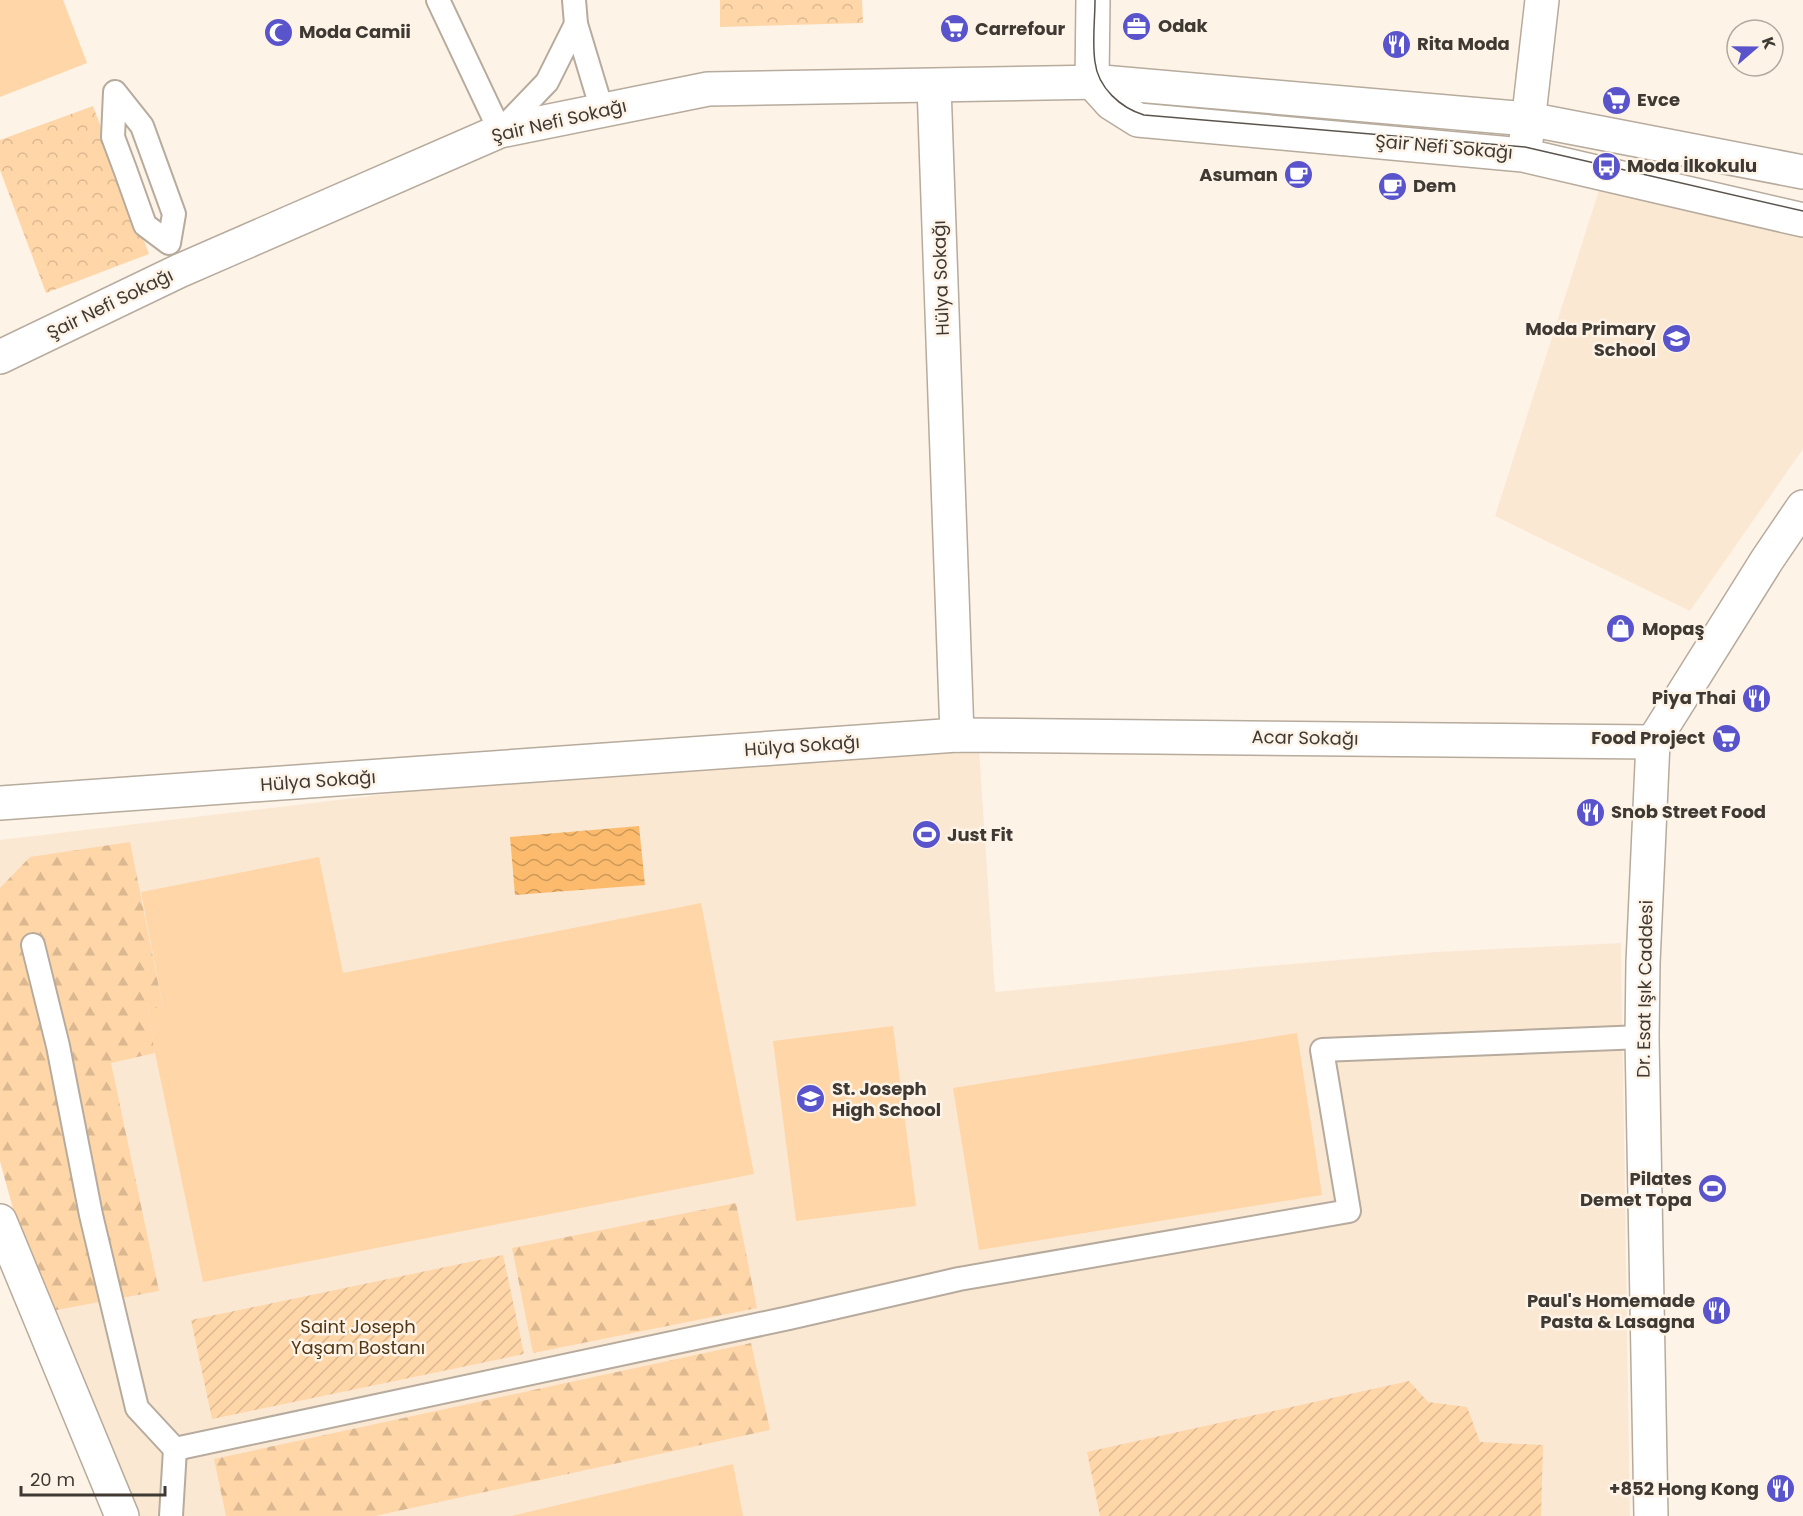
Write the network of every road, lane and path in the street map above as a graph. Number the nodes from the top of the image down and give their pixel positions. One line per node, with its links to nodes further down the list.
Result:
1 (438, 0): 11 (lane)
2 (574, 0): 5 (lane)
3 (1093, 0): 6 (street)
4 (1542, 0): 10 (street)
5 (576, 24): 9 (lane); 11 (lane)
6 (1092, 82): 7 (street, Şair Nefi Sokağı); 10 (street, Şair Nefi Sokağı); 12 (street, Şair Nefi Sokağı)
7 (934, 86): 9 (street, Şair Nefi Sokağı); 19 (street, Hülya Sokağı)
8 (115, 92): 8 (lane)
9 (602, 110): 11 (street, Şair Nefi Sokağı)
10 (1528, 119): 12 (street); 13 (street, Şair Nefi Sokağı)
11 (500, 131): 15 (street, Şair Nefi Sokağı)
12 (1523, 154): 14 (street, Şair Nefi Sokağı)
13 (1803, 172)
14 (1803, 220)
15 (0, 357)
16 (1803, 507): 18 (street, Dr. Esat Işık Caddesi)
17 (1803, 534): 18 (street)
18 (1767, 560): 20 (street, Dr. Esat Işık Caddesi)
19 (957, 735): 20 (street, Acar Sokağı); 21 (street, Hülya Sokağı)
20 (1653, 742): 23 (street, Dr. Esat Işık Caddesi)
21 (0, 803)
22 (33, 945): 25 (lane)
23 (1642, 1036): 25 (lane); 28 (street, Dr. Esat Işık Caddesi)
24 (1, 1226): 26 (street)
25 (175, 1449): 27 (lane)
26 (122, 1516)
27 (171, 1516)
28 (1651, 1516)

